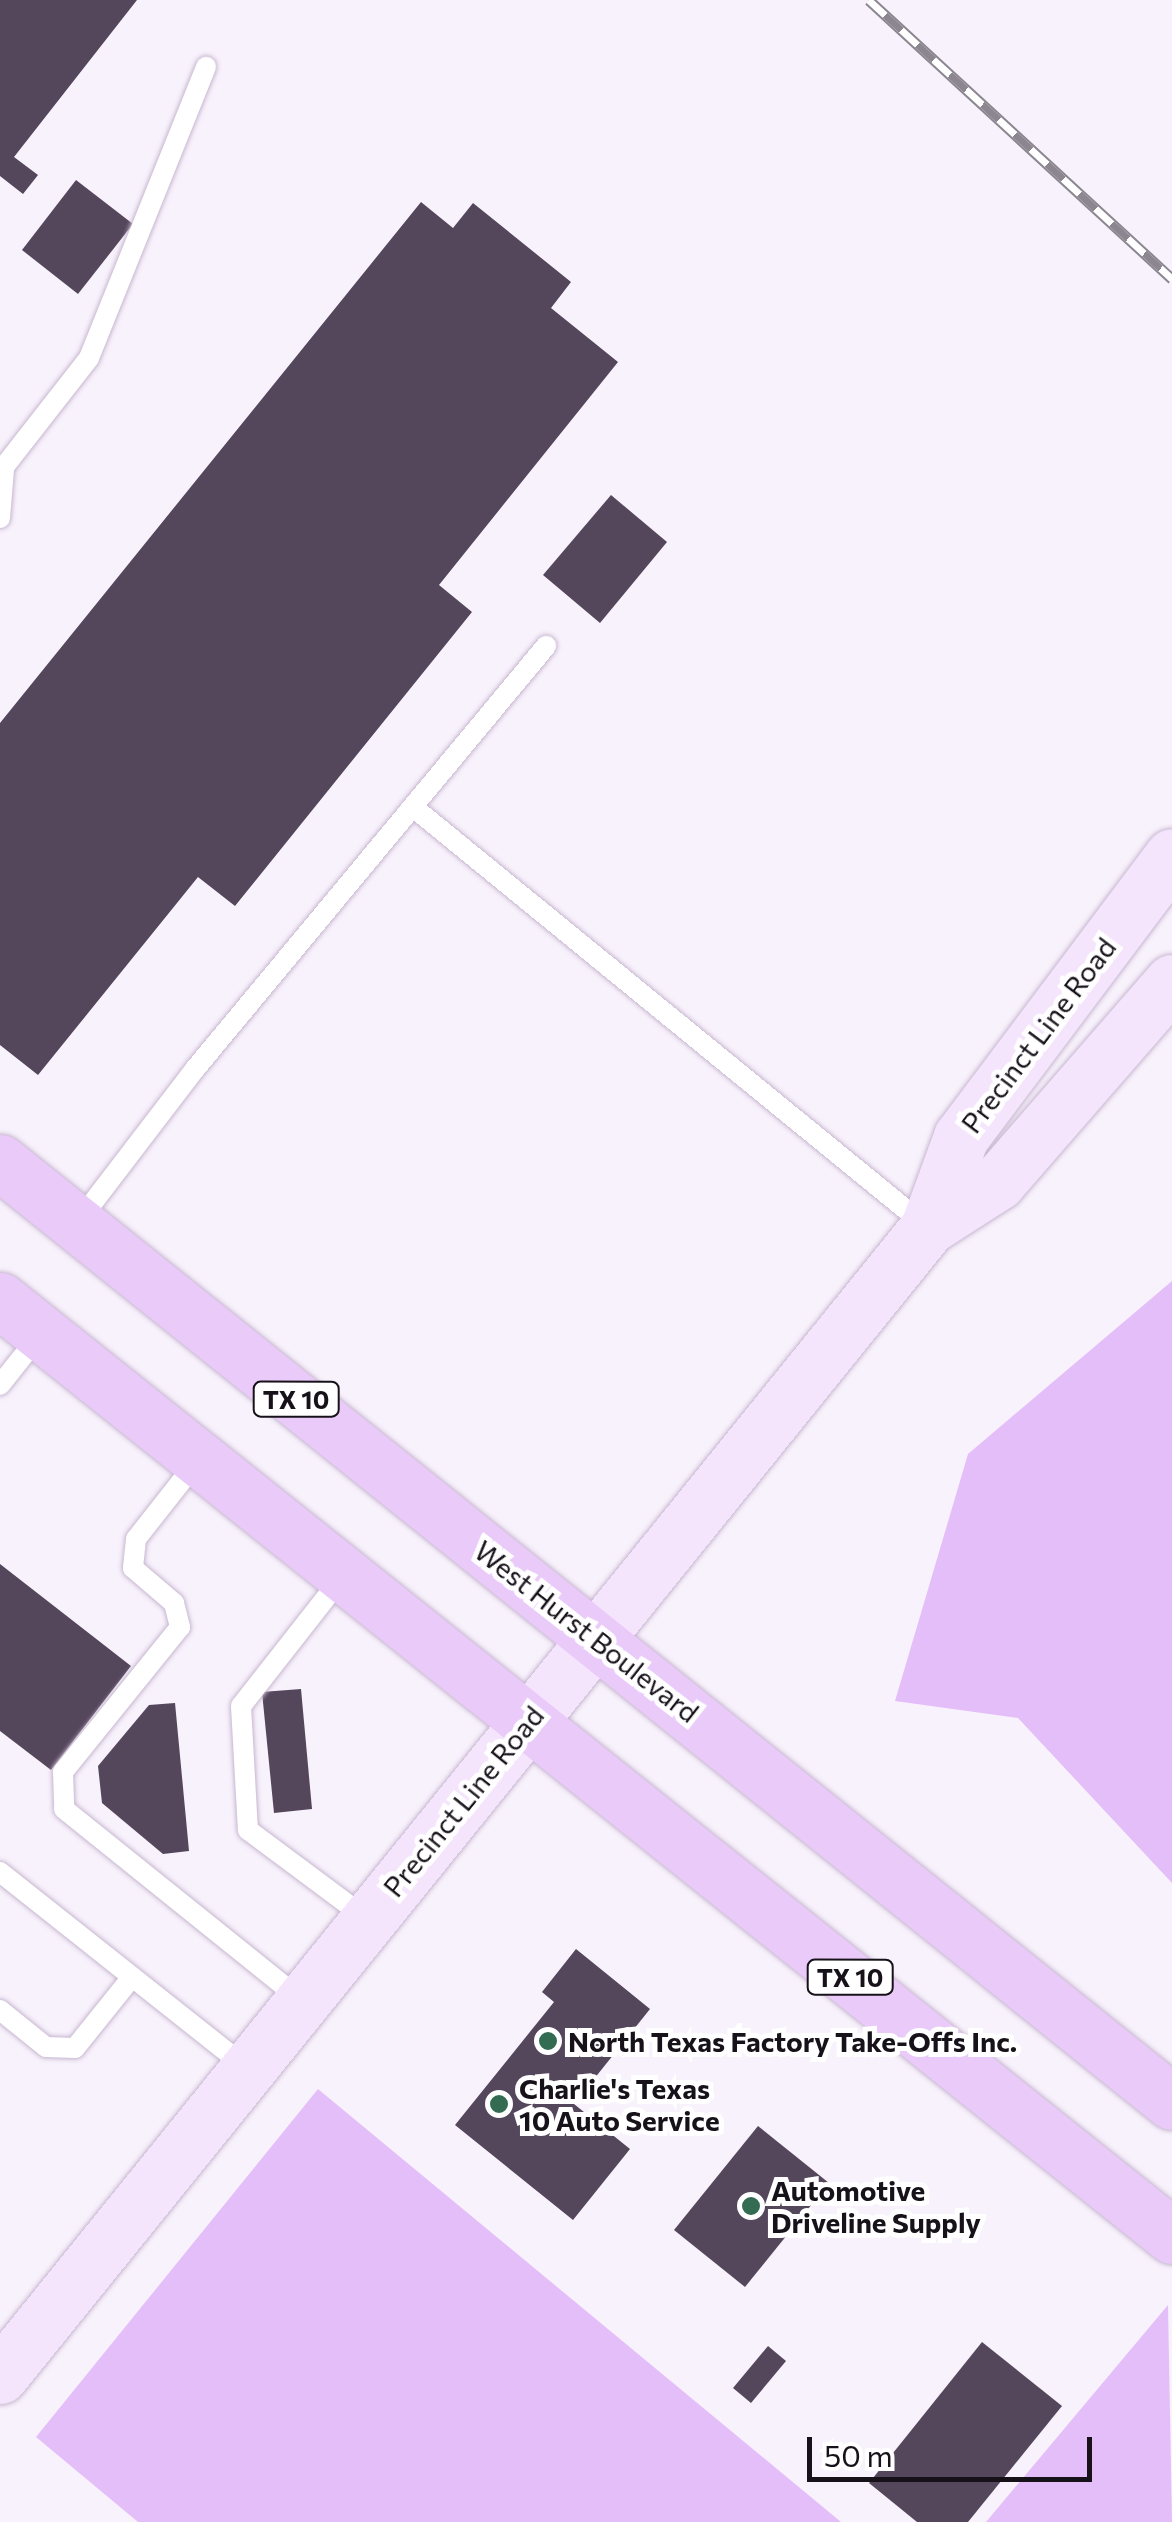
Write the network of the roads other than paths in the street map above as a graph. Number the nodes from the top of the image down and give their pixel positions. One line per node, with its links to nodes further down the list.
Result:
1 (206, 68): 2 (lane)
2 (2, 470): 3 (lane)
3 (0, 518)
4 (546, 646): 5 (lane)
5 (412, 808): 9 (lane); 10 (lane)
6 (1172, 856): 10 (main road, Precinct Line Road)
7 (1172, 982): 10 (main road, Precinct Line Road)
8 (0, 1162): 9 (main road, West Hurst Boulevard / TX 10)
9 (76, 1224): 16 (main road, West Hurst Boulevard / TX 10)
10 (928, 1228): 16 (main road, Precinct Line Road)
11 (0, 1300): 12 (main road, TX 10)
12 (42, 1333): 13 (lane); 14 (main road, TX 10)
13 (0, 1385)
14 (199, 1460): 15 (main road, TX 10); 21 (lane)
15 (343, 1576): 17 (main road, TX 10); 19 (lane)
16 (594, 1634): 17 (main road, Precinct Line Road); 24 (main road, West Hurst Boulevard / TX 10)
17 (527, 1721): 19 (main road, Precinct Line Road); 25 (main road, TX 10)
18 (0, 1872): 20 (lane)
19 (367, 1920): 21 (main road, Precinct Line Road)
20 (132, 1977): 22 (lane); 23 (lane)
21 (302, 2000): 23 (main road, Precinct Line Road)
22 (0, 2010)
23 (248, 2068): 26 (main road, Precinct Line Road)
24 (1172, 2102)
25 (1172, 2236)
26 (6, 2355)

